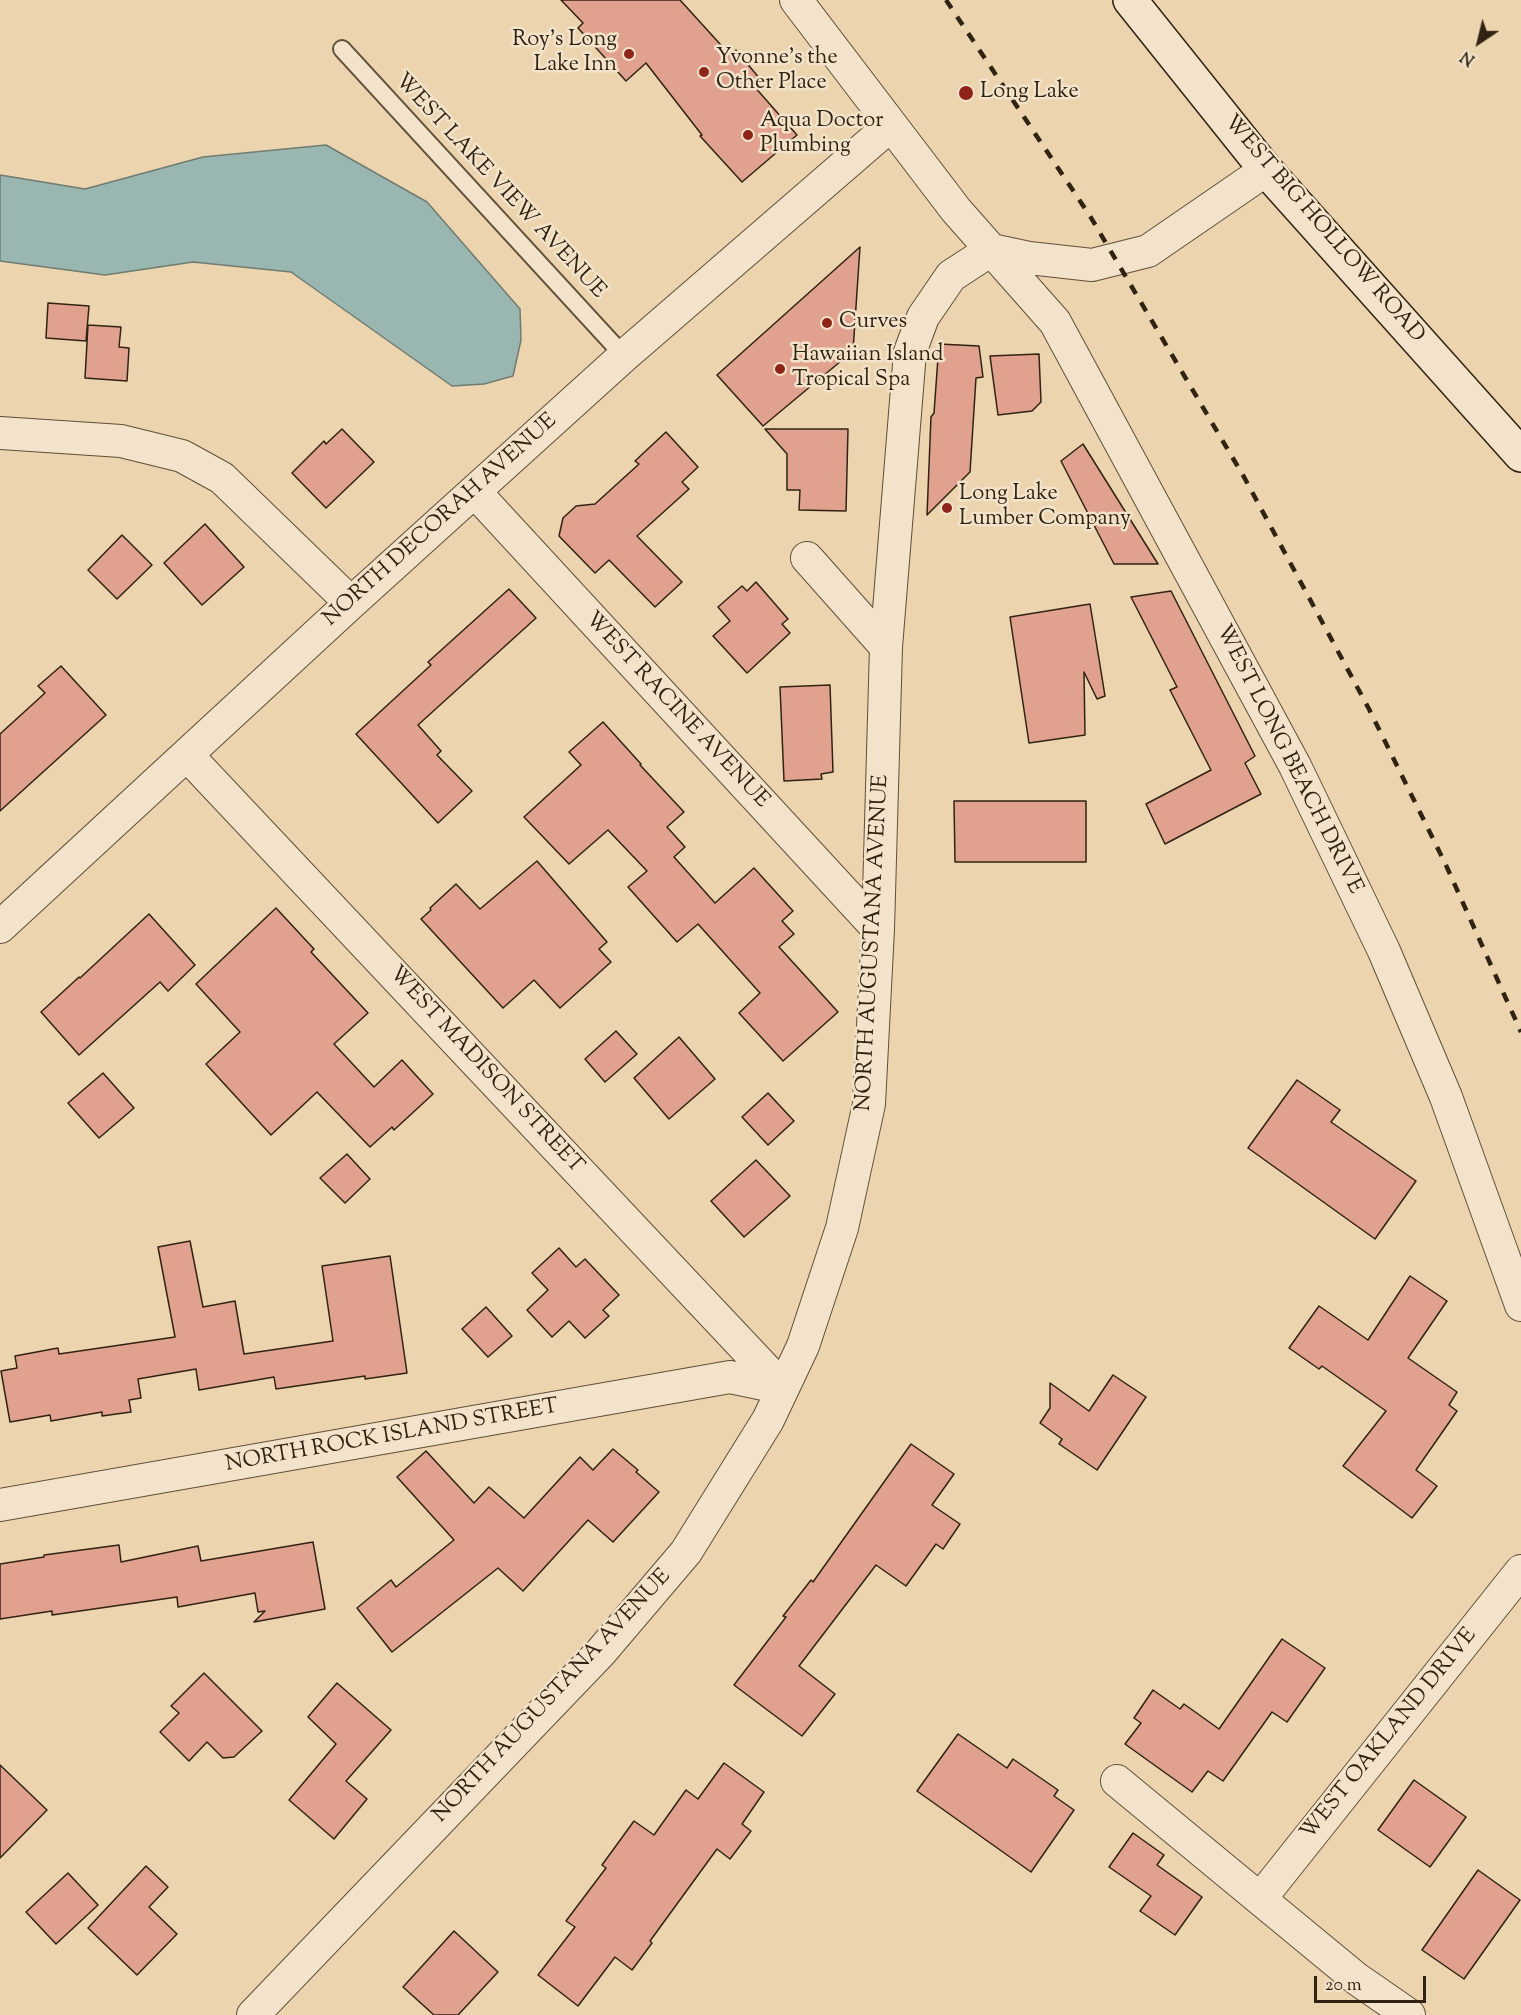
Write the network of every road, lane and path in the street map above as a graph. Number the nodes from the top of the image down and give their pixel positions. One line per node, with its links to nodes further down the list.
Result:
1 (796, 0): 4 (street, WEST LONG BEACH DRIVE)
2 (1131, 0): 5 (main road, WEST BIG HOLLOW ROAD)
3 (342, 49): 7 (lane, WEST LAKE VIEW AVENUE)
4 (891, 125): 6 (street, WEST LONG BEACH DRIVE); 7 (street, NORTH DECORAH AVENUE)
5 (1266, 170): 6 (street); 9 (main road, WEST BIG HOLLOW ROAD)
6 (991, 250): 13 (street, NORTH AUGUSTANA AVENUE); 17 (street, WEST LONG BEACH DRIVE)
7 (624, 356): 10 (street, NORTH DECORAH AVENUE)
8 (0, 433): 12 (street)
9 (1521, 456)
10 (475, 492): 12 (street, NORTH DECORAH AVENUE); 16 (street, WEST RACINE AVENUE)
11 (807, 558): 13 (street)
12 (351, 603): 14 (street, NORTH DECORAH AVENUE)
13 (886, 647): 16 (street, NORTH AUGUSTANA AVENUE)
14 (187, 755): 15 (street, NORTH DECORAH AVENUE); 18 (street, WEST MADISON STREET)
15 (0, 927)
16 (878, 929): 18 (street, NORTH AUGUSTANA AVENUE)
17 (1521, 1305)
18 (783, 1388): 19 (street, NORTH ROCK ISLAND STREET); 23 (street, NORTH AUGUSTANA AVENUE)
19 (0, 1505)
20 (1521, 1571): 22 (street, WEST OAKLAND DRIVE)
21 (1117, 1781): 22 (street)
22 (1260, 1899): 24 (street)
23 (253, 2015)
24 (1409, 2015)

